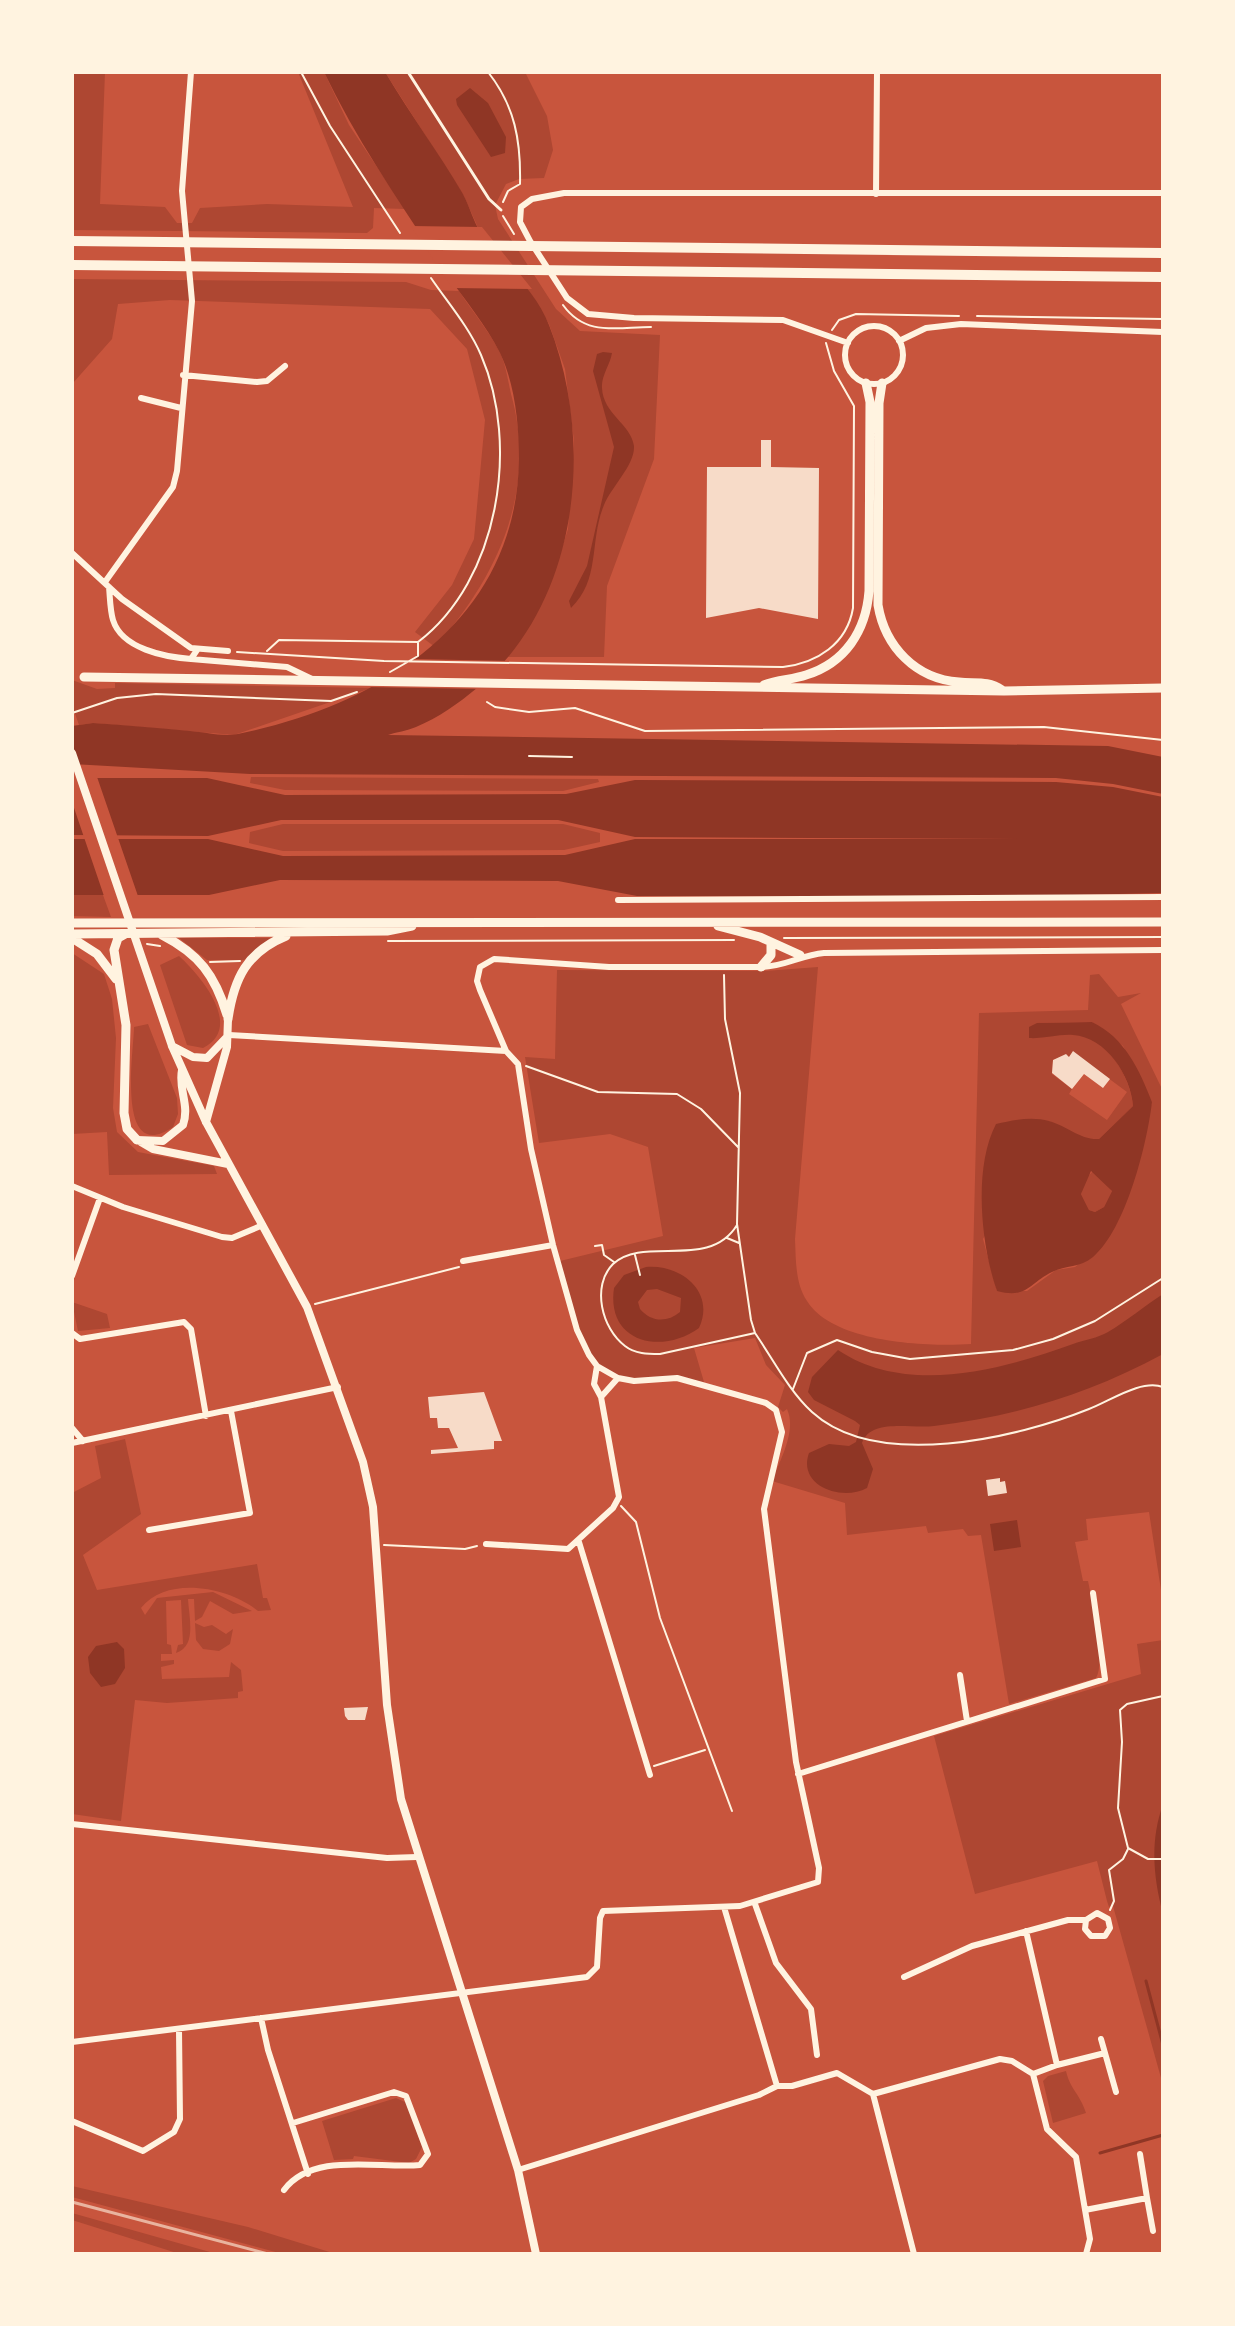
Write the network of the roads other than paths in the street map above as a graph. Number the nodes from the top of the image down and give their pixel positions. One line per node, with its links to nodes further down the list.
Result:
1 (191, 72): 15 (street)
2 (408, 72): 6 (lane)
3 (877, 72): 5 (street)
4 (1163, 193): 5 (street)
5 (876, 194): 13 (street)
6 (501, 210)
7 (72, 241): 8 (highway)
8 (1163, 253)
9 (72, 265): 10 (highway)
10 (1163, 277)
11 (1163, 332): 12 (street)
12 (899, 341): 13 (street); 17 (street)
13 (848, 343): 16 (street)
14 (285, 366): 15 (street)
15 (183, 375): 19 (street)
16 (866, 383): 17 (street); 27 (highway)
17 (882, 383): 29 (highway)
18 (141, 398): 19 (street)
19 (181, 408): 21 (street)
20 (72, 553): 21 (street)
21 (107, 584): 22 (street); 24 (street)
22 (194, 649): 23 (street); 24 (street)
23 (228, 651)
24 (191, 659): 26 (street)
25 (84, 677): 26 (highway)
26 (312, 679): 27 (highway)
27 (762, 687): 29 (highway)
28 (1163, 688): 29 (highway)
29 (1004, 691)
30 (72, 753): 48 (main road)
31 (1163, 897): 32 (street)
32 (618, 900)
33 (430, 922): 34 (highway); 36 (highway); 37 (highway)
34 (704, 922): 35 (highway); 41 (highway)
35 (1163, 922)
36 (72, 923)
37 (292, 933): 39 (highway); 46 (highway)
38 (125, 934): 39 (highway); 40 (highway); 45 (highway)
39 (160, 934): 46 (highway)
40 (72, 936): 45 (highway)
41 (768, 942): 43 (highway); 44 (highway)
42 (1163, 950): 43 (street)
43 (800, 955): 44 (street)
44 (761, 967): 49 (street)
45 (118, 982): 52 (highway)
46 (228, 1019): 47 (main road)
47 (229, 1035): 48 (main road); 49 (street); 51 (main road)
48 (172, 1046): 50 (main road)
49 (506, 1051): 57 (street)
50 (182, 1070): 51 (main road); 52 (main road)
51 (206, 1122): 53 (main road)
52 (137, 1140): 53 (main road)
53 (228, 1164): 56 (main road)
54 (72, 1186): 55 (street)
55 (100, 1198): 56 (street); 59 (street)
56 (263, 1225): 63 (main road)
57 (553, 1245): 58 (street); 61 (street)
58 (463, 1261)
59 (72, 1276)
60 (72, 1333): 66 (street)
61 (597, 1366): 62 (street); 64 (street)
62 (618, 1378): 64 (street); 77 (street)
63 (338, 1387): 65 (street); 79 (main road)
64 (601, 1397): 71 (street)
65 (231, 1411): 66 (street); 70 (street)
66 (206, 1416): 68 (street)
67 (72, 1428): 68 (street)
68 (83, 1441): 69 (street)
69 (72, 1443)
70 (149, 1530)
71 (579, 1542): 72 (street); 76 (street)
72 (486, 1544)
73 (1093, 1593): 75 (street)
74 (960, 1675): 75 (street)
75 (967, 1721): 77 (street)
76 (649, 1772)
77 (798, 1774): 80 (street)
78 (72, 1824): 79 (street)
79 (417, 1857): 85 (main road)
80 (755, 1904): 81 (street); 91 (street)
81 (724, 1907): 85 (street); 94 (street)
82 (1086, 1920): 82 (street); 83 (street)
83 (1026, 1931): 84 (street); 92 (street)
84 (904, 1977)
85 (461, 1995): 86 (street); 100 (main road)
86 (261, 2018): 87 (street); 98 (street)
87 (179, 2030): 89 (street); 97 (street)
88 (1101, 2039): 90 (street)
89 (72, 2042)
90 (1105, 2053): 92 (street); 95 (street)
91 (817, 2055)
92 (1057, 2065): 93 (street)
93 (1033, 2074): 96 (street); 104 (street)
94 (777, 2086): 96 (street); 100 (street)
95 (1116, 2092)
96 (873, 2094): 107 (street)
97 (72, 2121)
98 (293, 2123): 101 (street); 101 (street)
99 (1140, 2154): 103 (street)
100 (518, 2170): 106 (main road)
101 (308, 2174): 102 (street)
102 (284, 2190)
103 (1147, 2198): 104 (street); 105 (street)
104 (1085, 2210): 108 (street)
105 (1153, 2231)
106 (536, 2254)
107 (914, 2254)
108 (1086, 2254)

